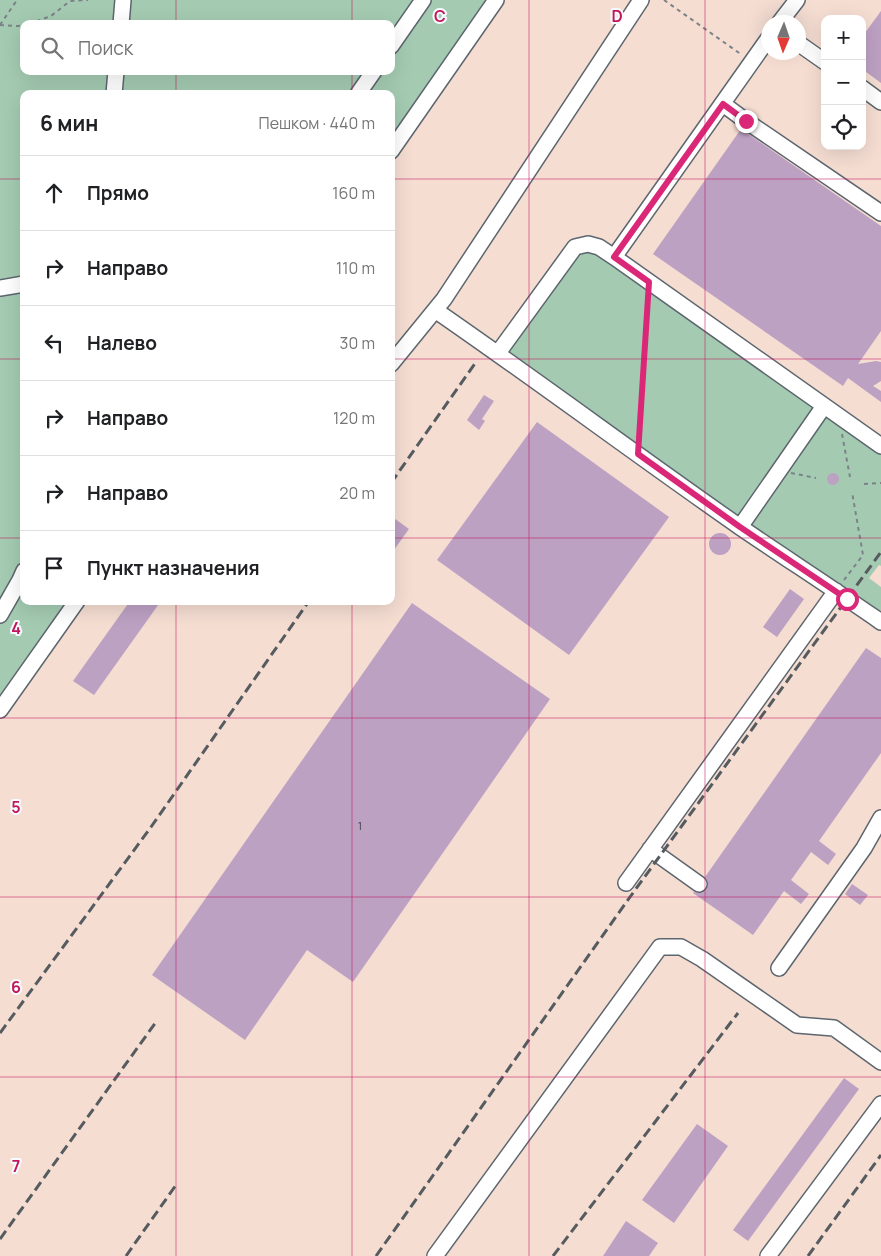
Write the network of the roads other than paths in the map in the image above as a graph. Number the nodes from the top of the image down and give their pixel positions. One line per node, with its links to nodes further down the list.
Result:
1 (123, 0): 7 (lane)
2 (423, 0): 8 (lane)
3 (496, 0): 17 (lane)
4 (641, 0): 22 (lane)
5 (797, 0): 6 (lane)
6 (785, 15)
7 (120, 20)
8 (395, 40)
9 (806, 49): 11 (lane)
10 (761, 50): 16 (lane)
11 (822, 60)
12 (116, 75): 14 (lane)
13 (371, 75): 15 (lane)
14 (114, 90)
15 (361, 90)
16 (723, 104): 18 (lane); 19 (lane)
17 (395, 145)
18 (881, 213)
19 (614, 257): 23 (lane); 25 (lane)
20 (20, 285): 21 (lane)
21 (0, 288)
22 (435, 310): 23 (lane); 24 (lane)
23 (498, 353): 27 (lane)
24 (395, 359)
25 (824, 406): 26 (lane); 27 (lane)
26 (881, 446)
27 (740, 527): 29 (lane)
28 (20, 580): 31 (lane)
29 (836, 590): 32 (lane); 35 (lane)
30 (74, 605): 33 (lane)
31 (0, 615)
32 (881, 622)
33 (0, 710)
34 (881, 818): 38 (lane)
35 (650, 850): 36 (lane); 37 (lane)
36 (626, 883)
37 (699, 884)
38 (779, 968)
39 (881, 1062): 41 (lane)
40 (881, 1104): 42 (lane)
41 (435, 1256)
42 (768, 1256)

